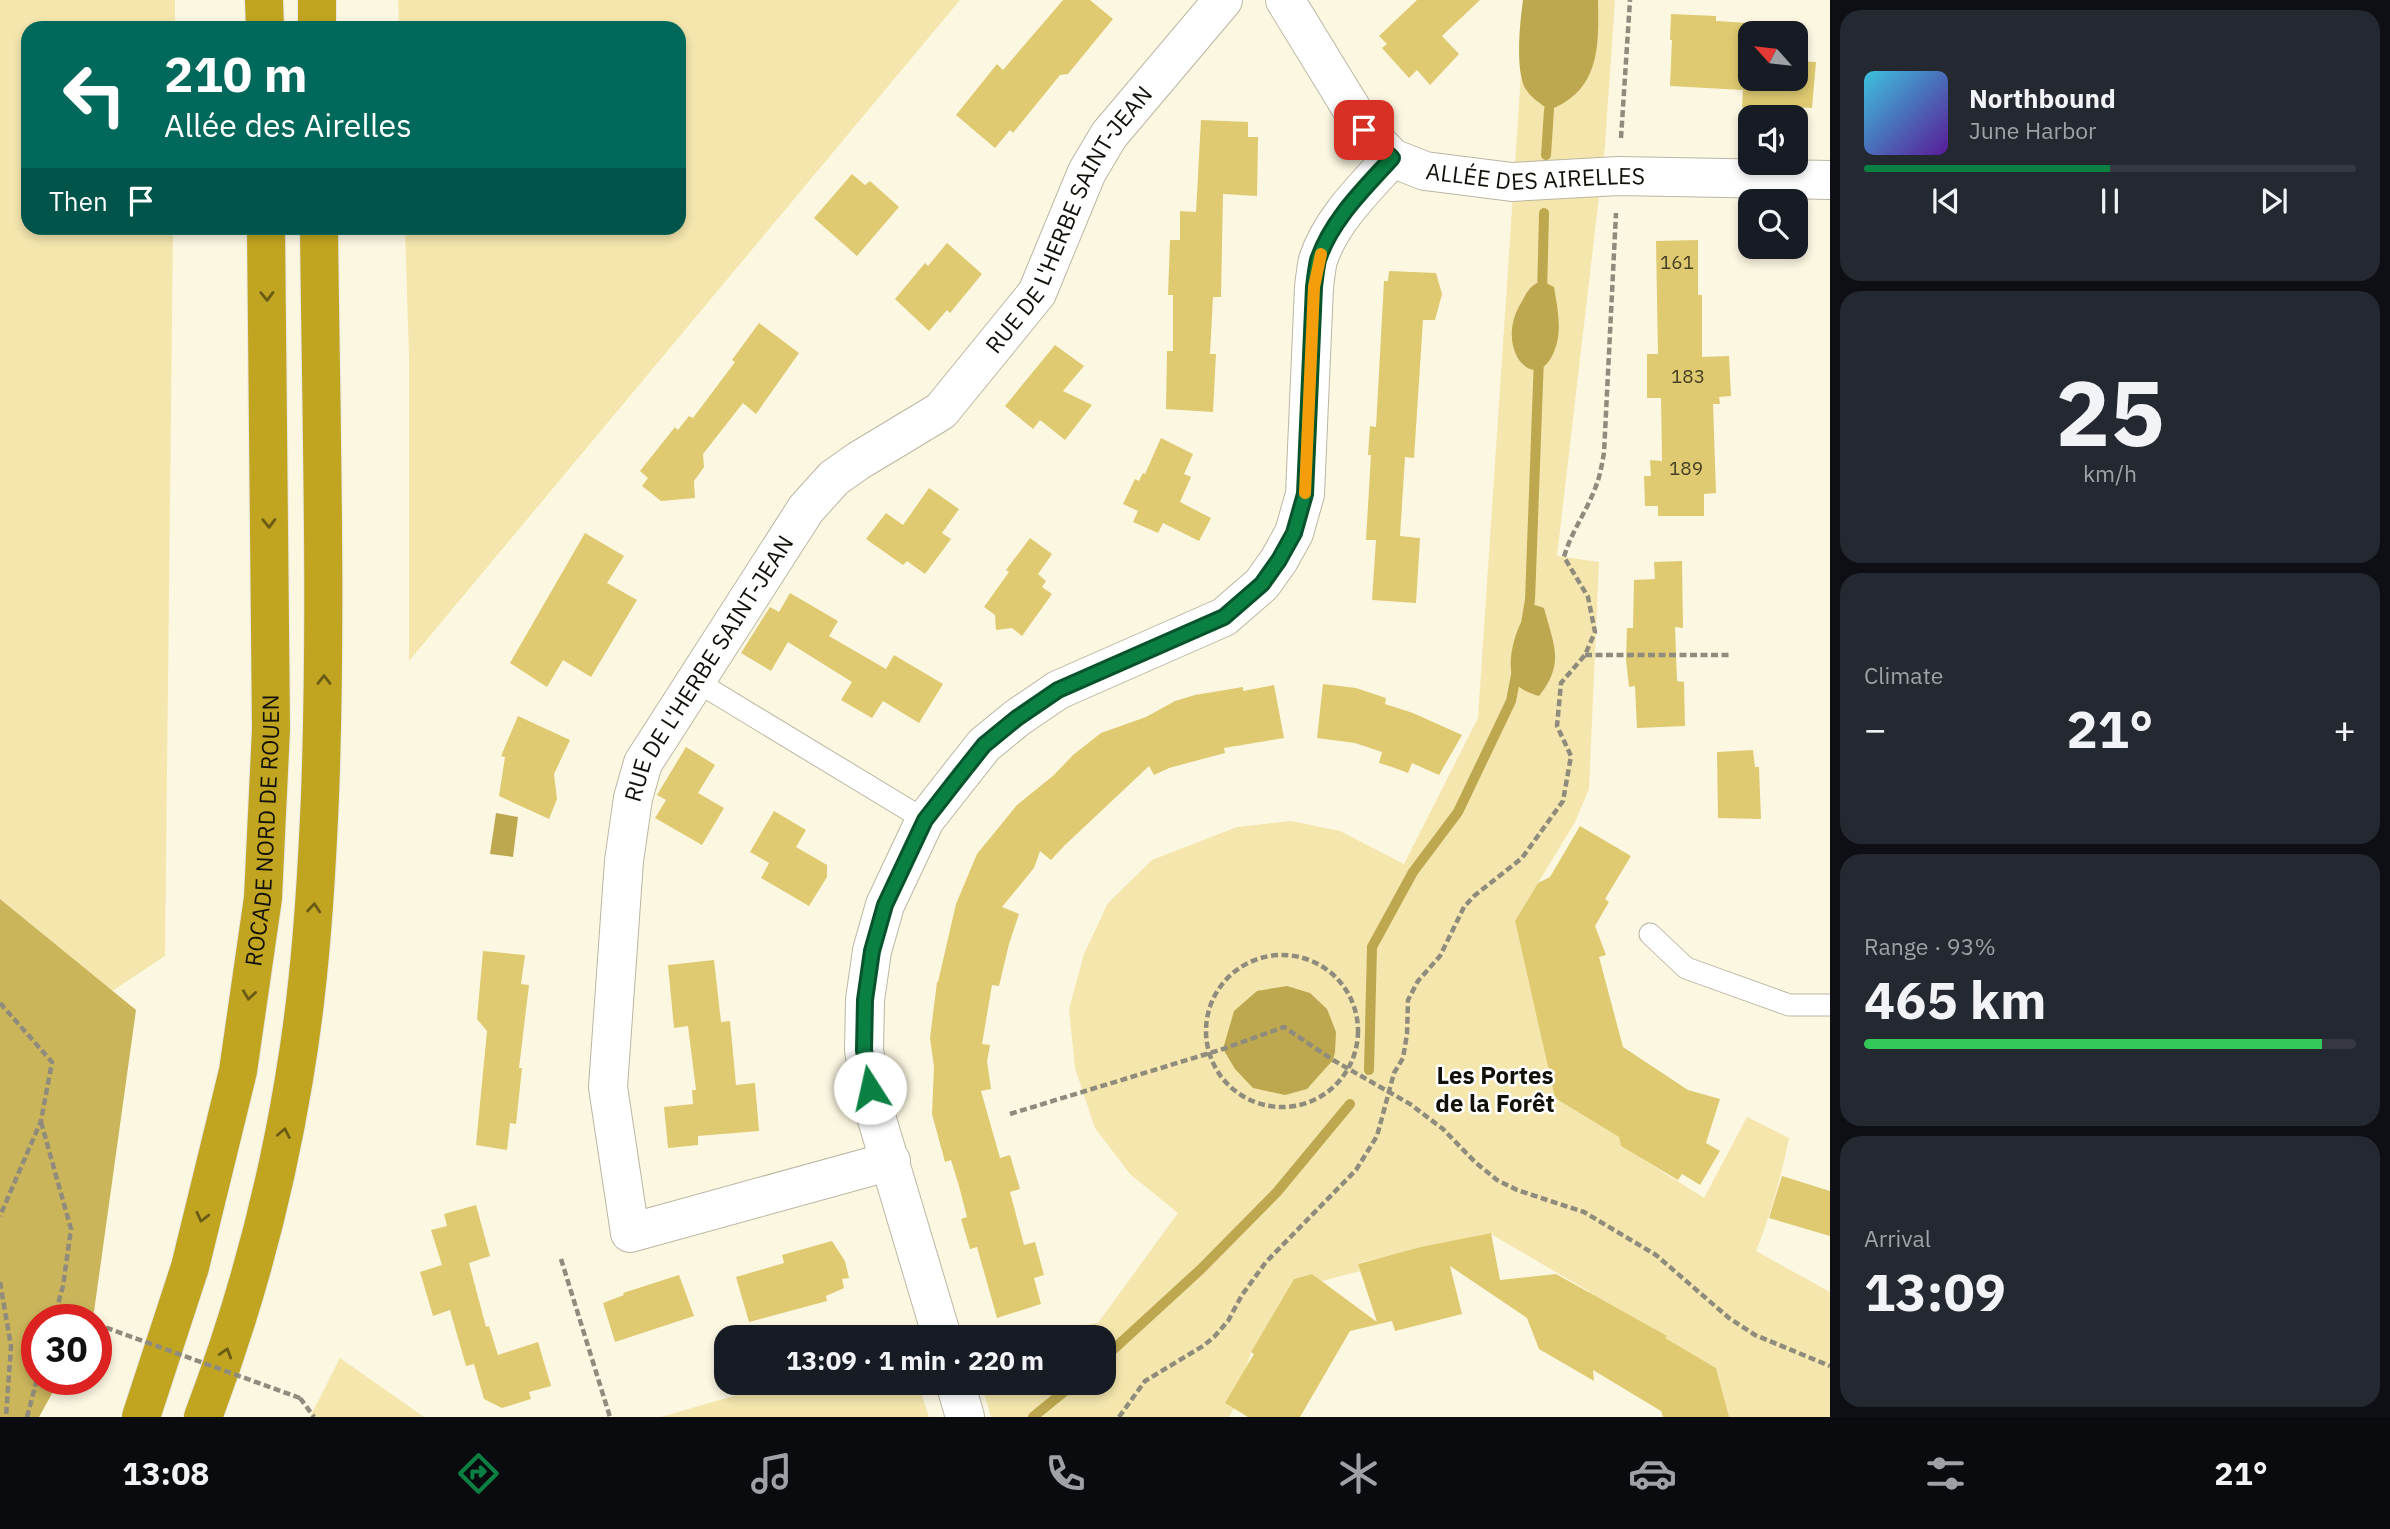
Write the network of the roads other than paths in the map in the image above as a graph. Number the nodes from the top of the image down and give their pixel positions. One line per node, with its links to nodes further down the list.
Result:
1 (264, 0): 5 (highway)
2 (317, 0): 6 (highway)
3 (1223, 0): 11 (street, RUE DE L'HERBE SAINT-JEAN)
4 (1285, 0): 7 (street, ALLÉE DES AIRELLES)
5 (265, 21)
6 (317, 21)
7 (1392, 158): 8 (street, ALLÉE DES AIRELLES); 12 (street)
8 (1830, 180)
9 (266, 235): 18 (highway, ROCADE NORD DE ROUEN, one-way to 18)
10 (319, 235): 19 (highway, one-way to 10)
11 (694, 680): 12 (lane); 15 (street, RUE DE L'HERBE SAINT-JEAN)
12 (925, 820): 15 (street)
13 (1650, 934): 14 (lane)
14 (1830, 1005)
15 (891, 1161): 16 (street)
16 (939, 1325)
17 (959, 1395): 20 (street)
18 (141, 1417)
19 (203, 1417)
20 (965, 1417)

